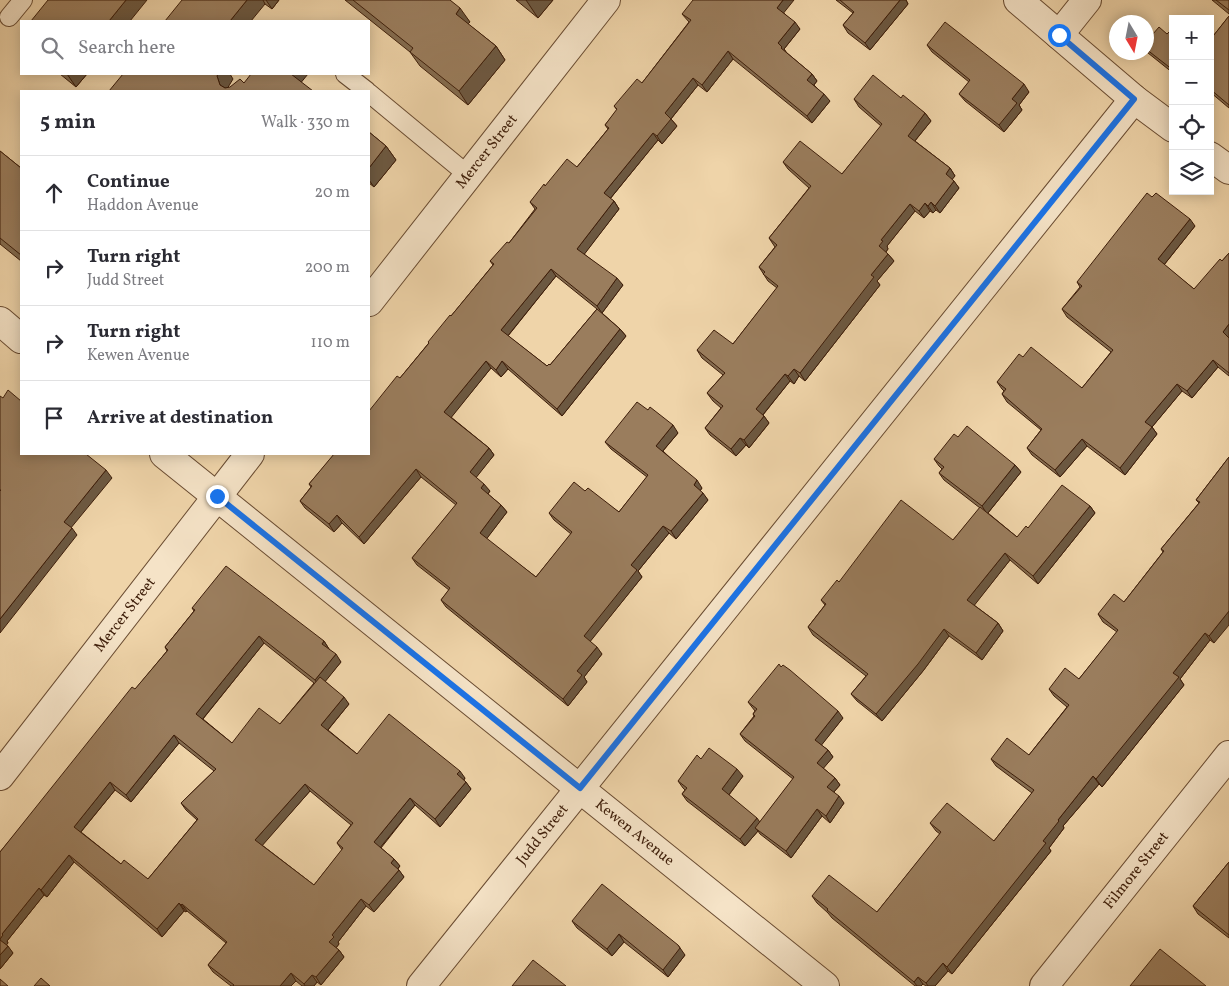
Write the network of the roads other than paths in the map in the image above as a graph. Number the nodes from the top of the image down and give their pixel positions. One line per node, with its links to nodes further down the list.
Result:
1 (23, 0): 5 (lane)
2 (606, 0): 14 (street, Mercer Street)
3 (1018, 0): 6 (street)
4 (1087, 0): 6 (street)
5 (9, 18)
6 (1059, 35): 10 (street)
7 (346, 75): 8 (lane)
8 (365, 90)
9 (370, 94): 14 (lane)
10 (1134, 99): 11 (street); 23 (street, Judd Street)
11 (1169, 125)
12 (1214, 159): 13 (street)
13 (1229, 170)
14 (468, 175): 15 (street, Mercer Street)
15 (370, 301)
16 (0, 322): 17 (street)
17 (20, 337)
18 (165, 455): 20 (street, Kewen Avenue)
19 (249, 455): 20 (street, Mercer Street)
20 (217, 496): 22 (street, Mercer Street); 23 (street, Kewen Avenue)
21 (1229, 755): 26 (street, Filmore Street)
22 (0, 776)
23 (580, 788): 24 (street, Judd Street); 25 (street, Kewen Avenue)
24 (421, 986)
25 (825, 986)
26 (1044, 986)

